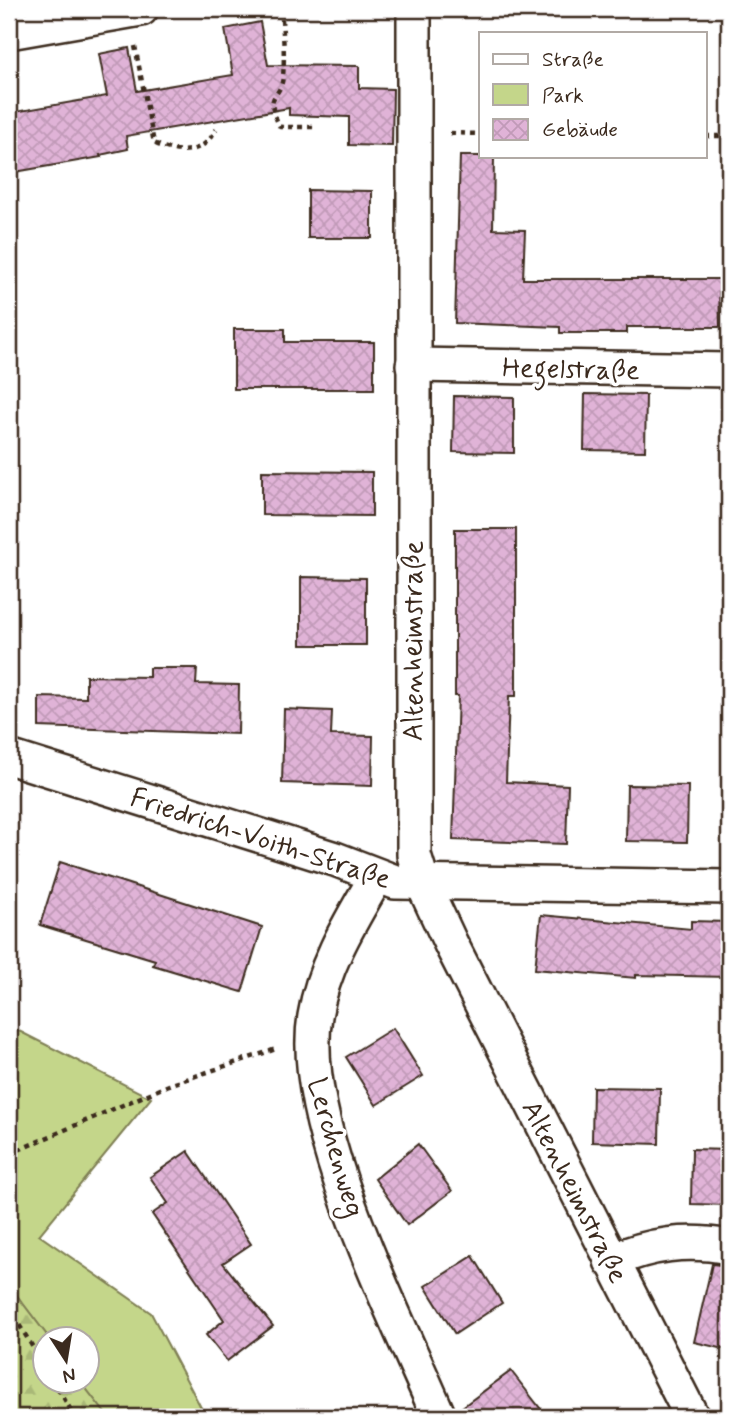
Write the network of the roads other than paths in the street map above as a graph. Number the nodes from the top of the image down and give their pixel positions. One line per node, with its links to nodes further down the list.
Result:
1 (414, 9): 4 (street, Altenheimstraße)
2 (135, 10): 3 (street)
3 (9, 32)
4 (413, 365): 5 (street, Hegelstraße); 8 (street, Altenheimstraße)
5 (729, 370)
6 (9, 757): 7 (street, Friedrich-Voith-Straße)
7 (377, 876): 8 (street, Friedrich-Voith-Straße); 12 (street, Lerchenweg)
8 (424, 884): 9 (street, Friedrich-Voith-Straße); 11 (street, Altenheimstraße)
9 (729, 887)
10 (729, 1247): 11 (street)
11 (611, 1261): 13 (street, Altenheimstraße)
12 (439, 1417)
13 (692, 1417)

